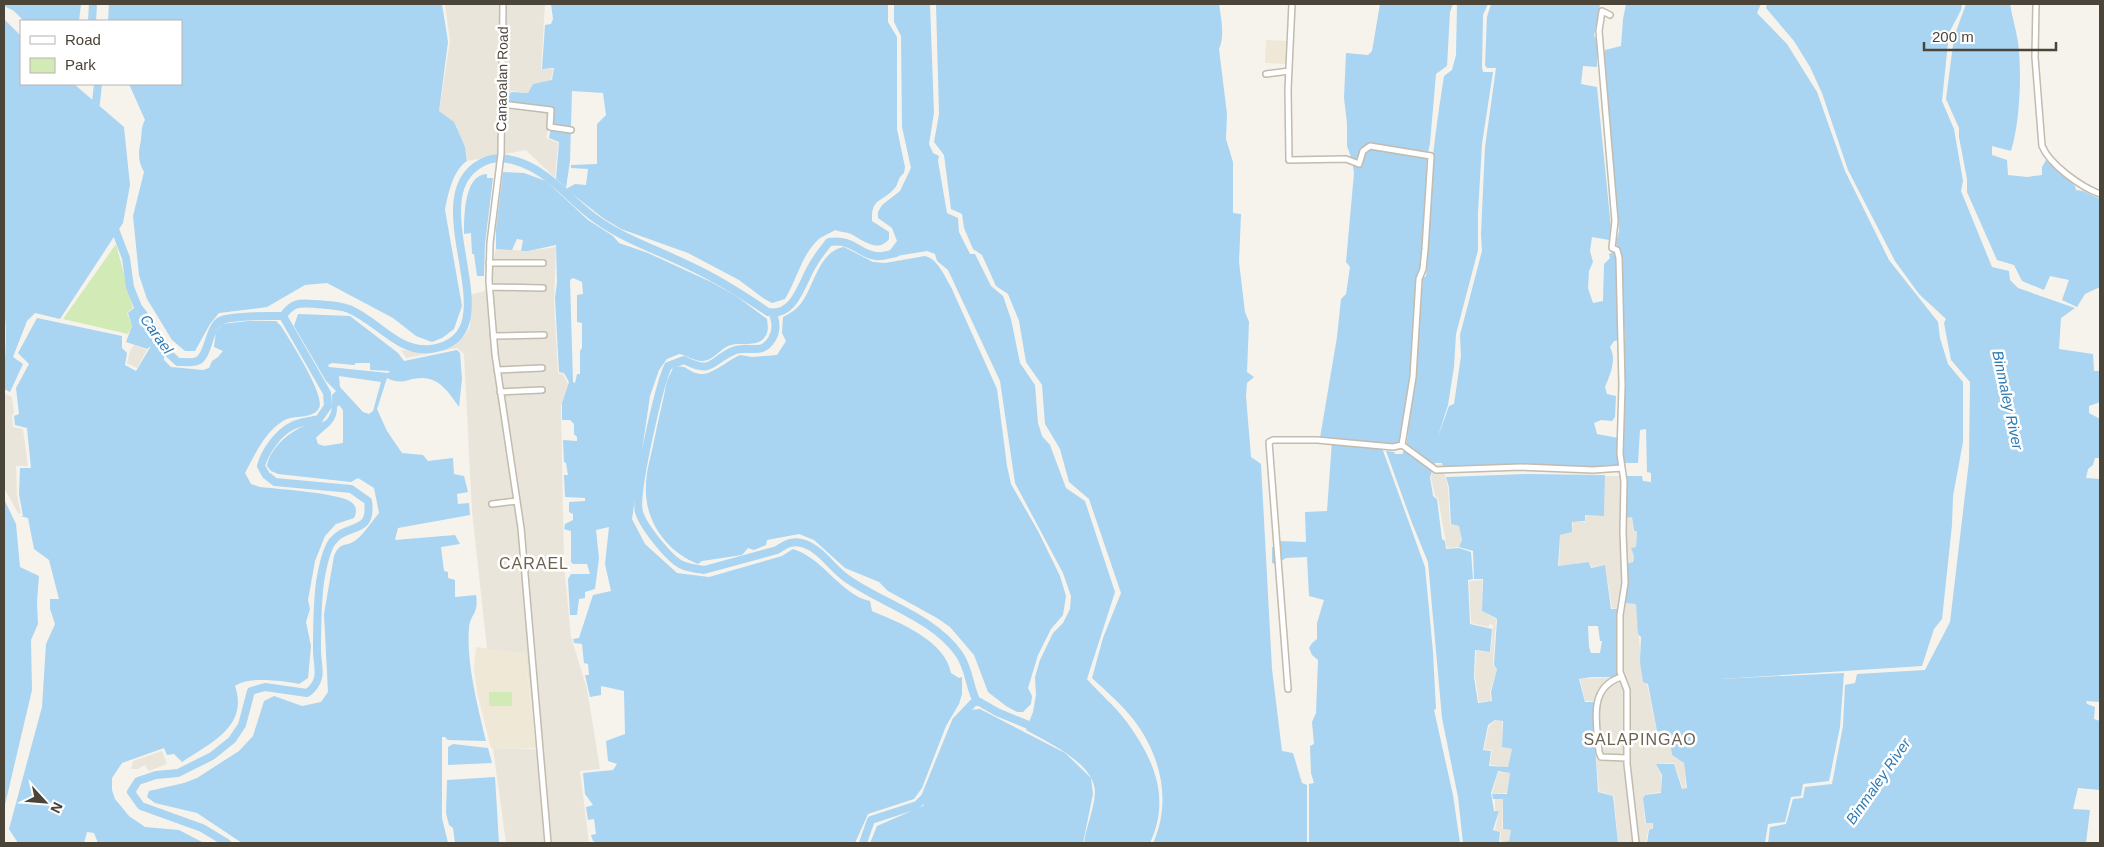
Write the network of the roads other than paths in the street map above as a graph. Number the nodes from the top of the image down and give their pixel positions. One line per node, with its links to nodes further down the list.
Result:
1 (503, 4): 7 (street, Canaoalan Road)
2 (1292, 4): 5 (street)
3 (2036, 4): 9 (street)
4 (1610, 15): 21 (street)
5 (1289, 71): 6 (street); 20 (street)
6 (1266, 74)
7 (502, 104): 8 (street); 10 (street, Canaoalan Road)
8 (572, 130)
9 (2100, 194)
10 (489, 263): 11 (street); 12 (street, Canaoalan Road)
11 (544, 263)
12 (490, 287): 13 (street); 15 (street, Canaoalan Road)
13 (543, 288)
14 (544, 335): 15 (street)
15 (494, 336): 17 (street, Canaoalan Road)
16 (542, 368): 17 (street)
17 (497, 370): 19 (street, Canaoalan Road)
18 (542, 390): 19 (street)
19 (500, 392): 22 (street, Canaoalan Road)
20 (1403, 447): 21 (street); 25 (street)
21 (1622, 468): 24 (street)
22 (517, 501): 23 (street); 27 (street, Canaoalan Road)
23 (492, 504)
24 (1621, 677): 26 (street); 26 (street)
25 (1288, 689)
26 (1627, 758): 28 (street)
27 (548, 843)
28 (1636, 843)

